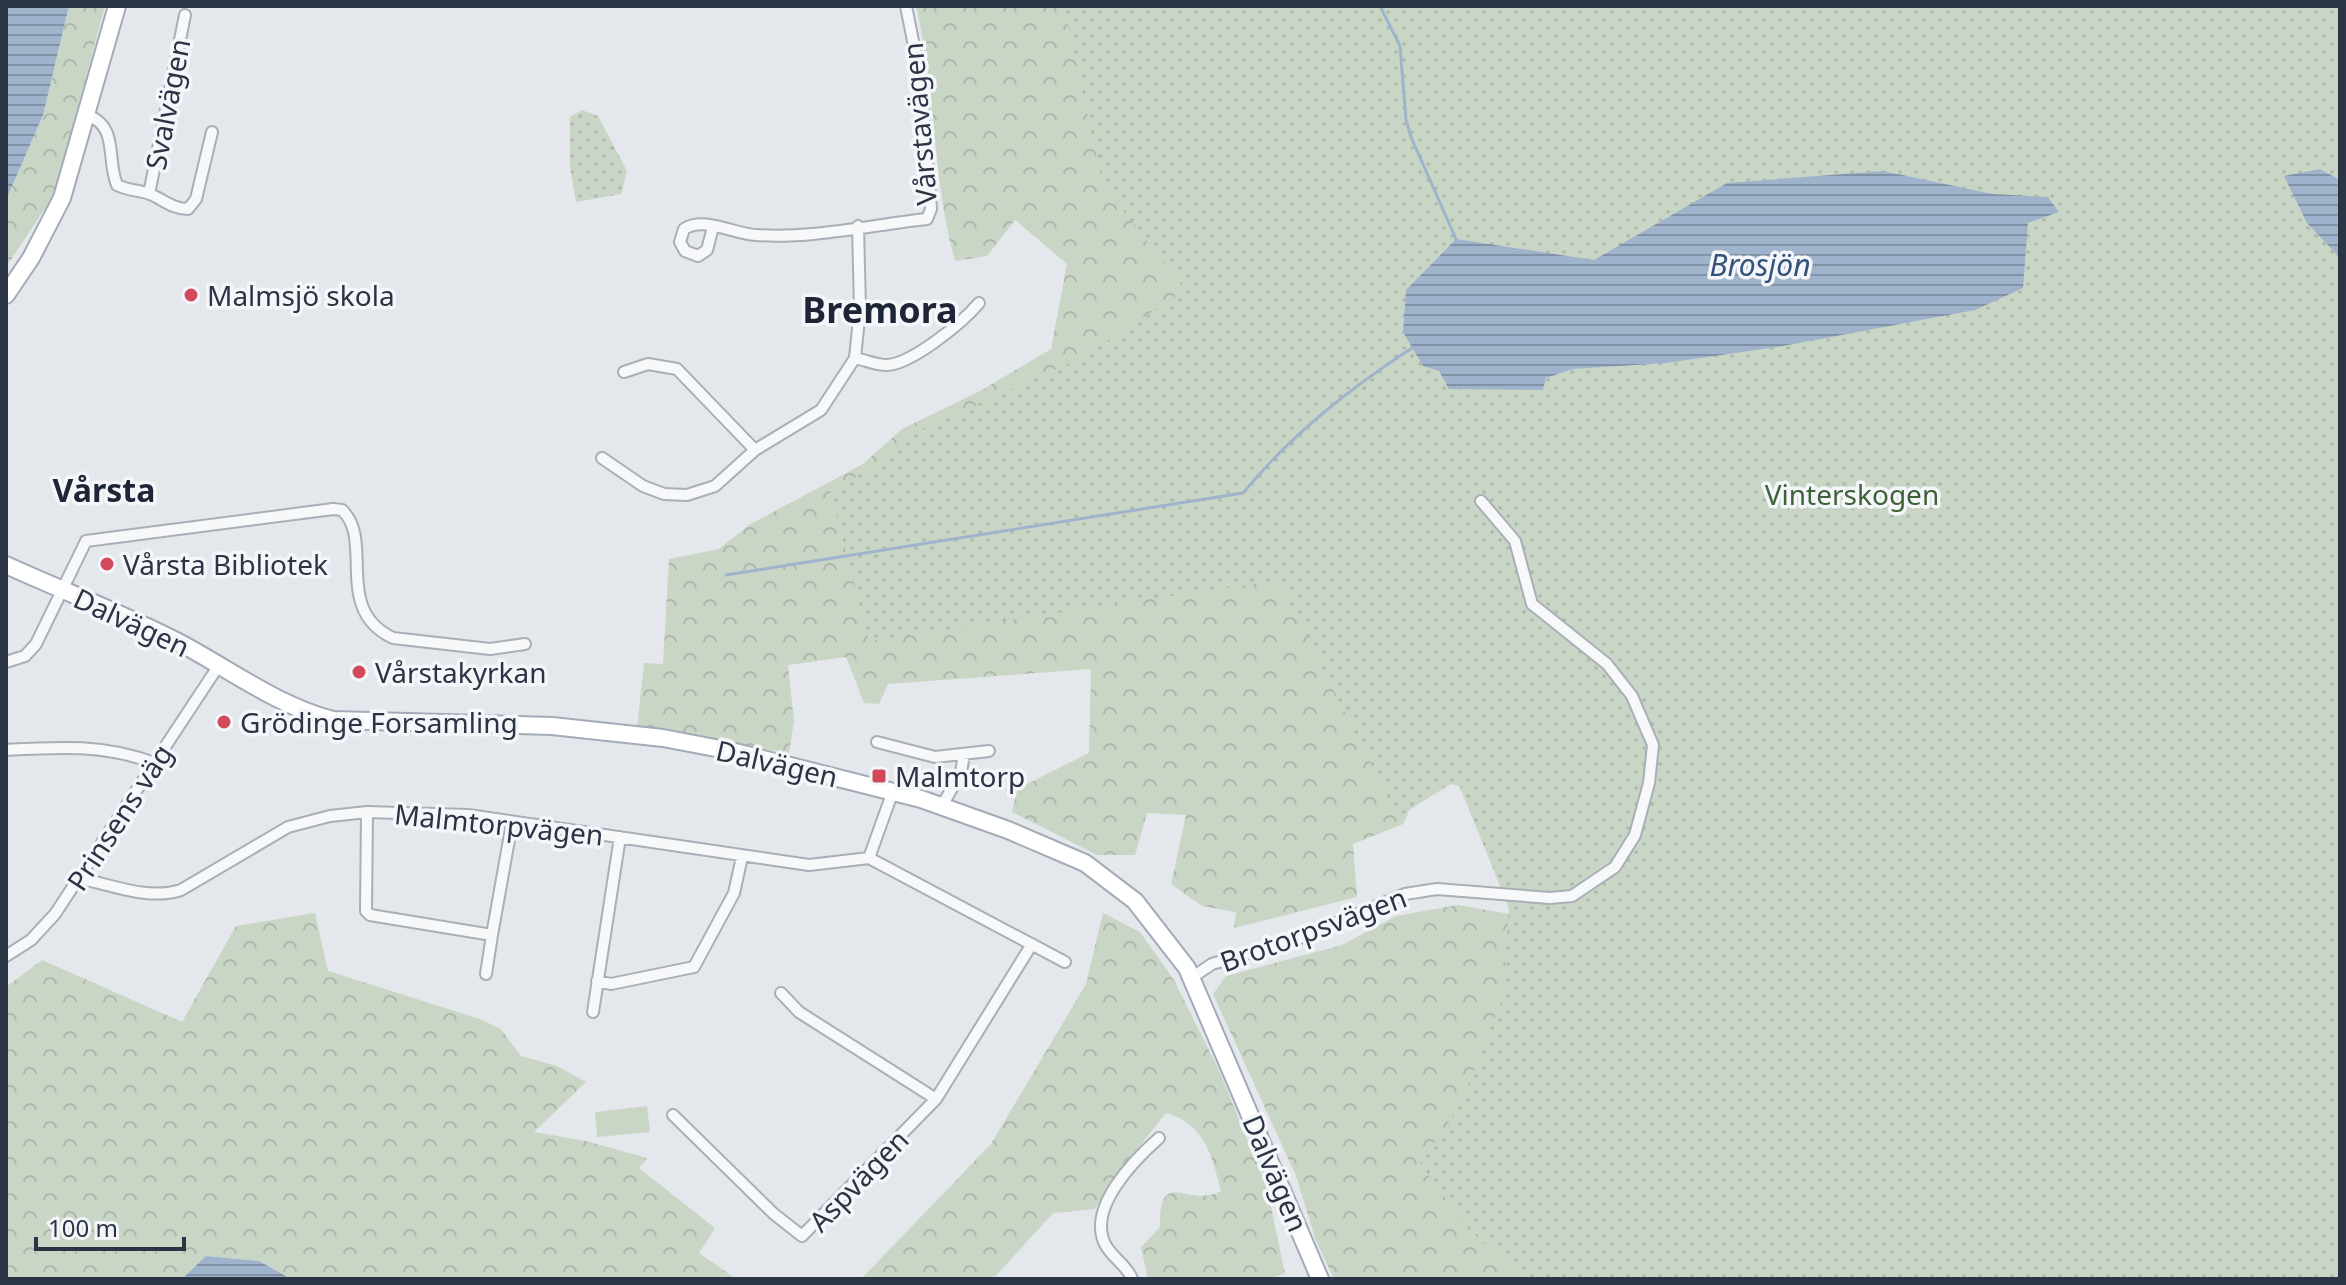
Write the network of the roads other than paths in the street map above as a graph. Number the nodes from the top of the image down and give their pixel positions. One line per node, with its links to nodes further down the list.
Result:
1 (117, 6): 4 (main road)
2 (906, 6): 7 (street, Vårstavägen)
3 (185, 15): 6 (street, Svalvägen)
4 (88, 115): 6 (street); 9 (main road)
5 (212, 132): 6 (street)
6 (149, 194)
7 (858, 226): 8 (street, Vårstavägen); 11 (street)
8 (713, 227)
9 (6, 295)
10 (979, 303): 11 (street)
11 (855, 358): 13 (street)
12 (624, 372): 13 (street)
13 (755, 450): 14 (street)
14 (602, 458)
15 (1481, 501): 39 (street, Brotorpsvägen)
16 (6, 565): 17 (main road, Dalvägen)
17 (62, 590): 18 (street); 19 (street); 20 (main road, Dalvägen)
18 (525, 644)
19 (6, 662)
20 (219, 665): 25 (street, Prinsens väg); 26 (main road, Dalvägen)
21 (877, 742): 24 (street)
22 (6, 750): 25 (street)
23 (989, 751): 24 (street)
24 (964, 754): 27 (street)
25 (154, 763): 33 (street, Prinsens väg)
26 (893, 791): 27 (main road, Dalvägen); 32 (street)
27 (942, 806): 39 (main road, Dalvägen)
28 (367, 812): 29 (street, Malmtorpvägen); 33 (street, Malmtorpvägen); 34 (street)
29 (512, 823): 30 (street, Malmtorpvägen); 34 (street)
30 (620, 837): 31 (street, Malmtorpvägen); 40 (street)
31 (742, 857): 32 (street, Malmtorpvägen); 40 (street)
32 (869, 858): 35 (street)
33 (77, 878): 36 (street, Prinsens väg)
34 (492, 935): 38 (street)
35 (1032, 944): 37 (street); 43 (street, Aspvägen)
36 (6, 956)
37 (1065, 962)
38 (486, 974)
39 (1191, 978): 46 (main road, Dalvägen)
40 (597, 981): 42 (street)
41 (781, 993): 43 (street)
42 (593, 1012)
43 (936, 1099): 44 (street, Aspvägen)
44 (673, 1115)
45 (1159, 1138): 47 (street)
46 (1316, 1278)
47 (1132, 1279)

